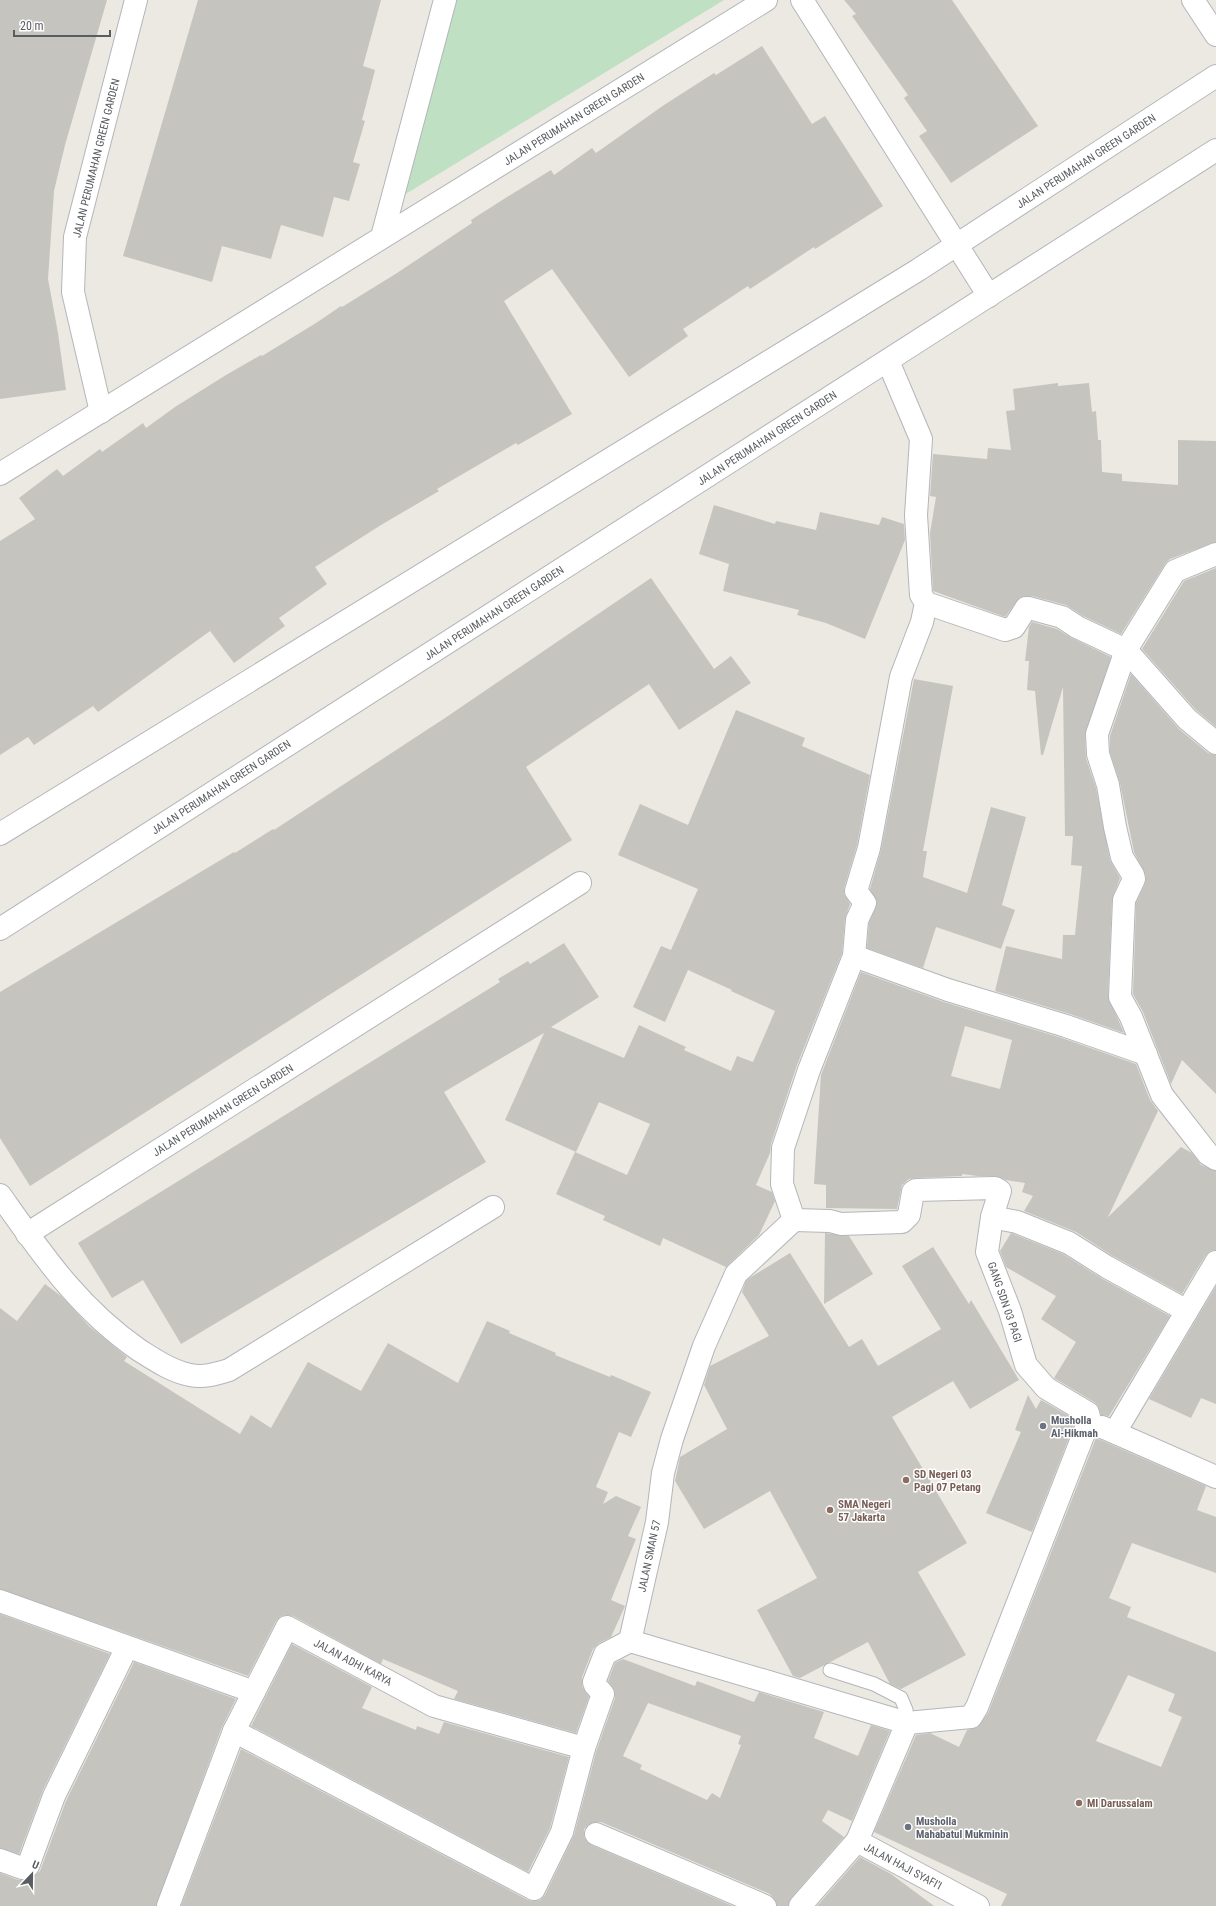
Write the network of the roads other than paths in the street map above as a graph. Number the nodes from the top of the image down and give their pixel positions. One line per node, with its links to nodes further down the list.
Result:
1 (136, 0): 13 (street, JALAN PERUMAHAN GREEN GARDEN)
2 (446, 0): 9 (street)
3 (766, 0): 9 (street, JALAN PERUMAHAN GREEN GARDEN)
4 (802, 0): 10 (street)
5 (1193, 0): 6 (street)
6 (1216, 35)
7 (1216, 76): 10 (street, JALAN PERUMAHAN GREEN GARDEN)
8 (1214, 157): 11 (street, JALAN PERUMAHAN GREEN GARDEN)
9 (382, 237): 13 (street, JALAN PERUMAHAN GREEN GARDEN)
10 (956, 246): 11 (street); 19 (street, JALAN PERUMAHAN GREEN GARDEN)
11 (989, 296): 12 (street, JALAN PERUMAHAN GREEN GARDEN)
12 (888, 361): 16 (street); 21 (street, JALAN PERUMAHAN GREEN GARDEN)
13 (102, 412): 14 (street, JALAN PERUMAHAN GREEN GARDEN)
14 (0, 474)
15 (1216, 554): 17 (street)
16 (926, 603): 17 (street); 22 (street)
17 (1126, 650): 18 (street); 23 (street)
18 (1216, 743)
19 (0, 834)
20 (580, 883): 29 (street, JALAN PERUMAHAN GREEN GARDEN)
21 (0, 929)
22 (854, 956): 23 (street); 28 (street)
23 (1146, 1054): 24 (street)
24 (1216, 1159)
25 (0, 1195): 29 (street)
26 (493, 1207): 29 (street)
27 (992, 1217): 28 (street, GANG SDN 03 PAGI); 31 (street); 32 (street, GANG SDN 03 PAGI)
28 (794, 1220): 36 (street, JALAN SMAN 57)
29 (28, 1234)
30 (1216, 1262): 31 (street)
31 (1187, 1311): 33 (street)
32 (1088, 1423): 33 (street); 40 (street)
33 (1115, 1432): 34 (street)
34 (1216, 1477)
35 (2, 1606): 37 (street)
36 (630, 1641): 40 (street); 42 (street)
37 (127, 1647): 39 (street); 45 (street)
38 (830, 1670): 40 (lane)
39 (254, 1692): 41 (street, JALAN ADHI KARYA); 42 (street, JALAN ADHI KARYA)
40 (907, 1723): 44 (street, JALAN HAJI SYAFI'I)
41 (234, 1731): 42 (street); 46 (street, JALAN ADHI KARYA)
42 (584, 1748)
43 (596, 1834): 47 (street)
44 (857, 1841): 48 (street); 49 (street, JALAN HAJI SYAFI'I)
45 (0, 1860)
46 (168, 1906)
47 (765, 1906)
48 (800, 1906)
49 (978, 1906)

